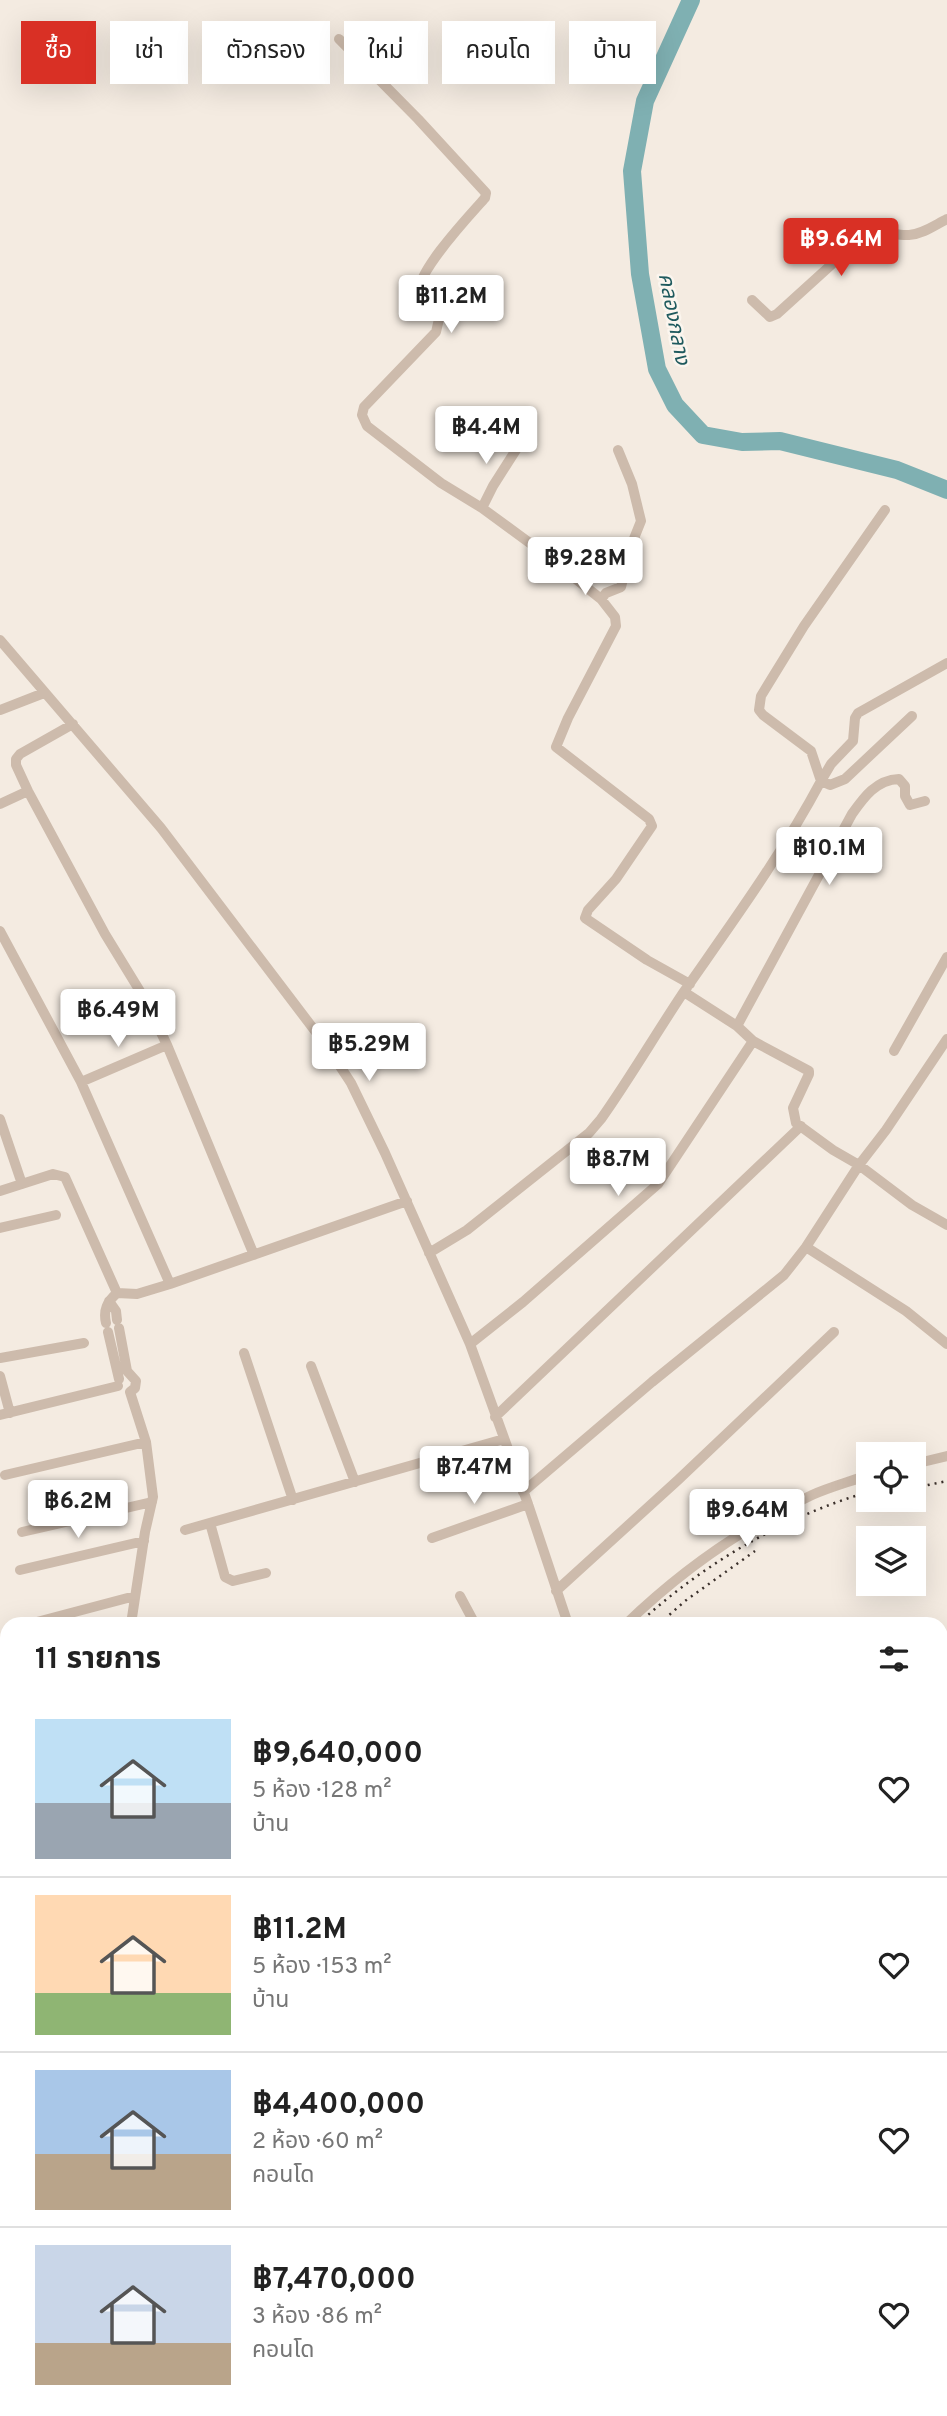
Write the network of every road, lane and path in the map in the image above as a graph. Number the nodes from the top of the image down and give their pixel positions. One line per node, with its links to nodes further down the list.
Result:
1 (339, 39): 6 (street)
2 (947, 219): 3 (street)
3 (752, 300)
4 (521, 442): 6 (street)
5 (618, 450): 8 (street)
6 (482, 508): 8 (street)
7 (885, 510): 15 (street)
8 (601, 599): 21 (street)
9 (0, 640): 11 (street)
10 (947, 663): 15 (street)
11 (44, 693): 12 (street); 14 (street)
12 (0, 710)
13 (912, 716): 15 (street)
14 (73, 724): 16 (street); 33 (street)
15 (821, 781): 21 (street)
16 (28, 791): 18 (street); 25 (street)
17 (925, 801): 22 (street)
18 (0, 804)
19 (0, 931): 27 (street)
20 (947, 957): 26 (street)
21 (687, 988): 22 (street); 38 (street)
22 (737, 1026): 24 (street)
23 (947, 1039): 30 (street)
24 (753, 1041): 29 (street); 45 (street)
25 (167, 1045): 27 (street); 39 (street)
26 (894, 1051)
27 (81, 1082): 40 (street)
28 (0, 1119): 31 (street)
29 (801, 1126): 30 (street); 53 (street)
30 (859, 1165): 35 (street); 37 (street)
31 (22, 1184): 32 (street); 41 (street)
32 (0, 1191)
33 (407, 1201): 38 (street); 39 (street)
34 (56, 1215): 36 (street)
35 (947, 1225)
36 (0, 1228)
37 (806, 1247): 44 (street); 61 (street)
38 (429, 1253): 45 (street)
39 (254, 1255): 40 (street)
40 (170, 1284): 41 (street)
41 (113, 1297): 50 (street)
42 (834, 1332): 72 (street)
43 (84, 1343): 47 (street)
44 (947, 1343)
45 (470, 1344): 53 (street)
46 (244, 1353): 62 (street)
47 (0, 1358)
48 (311, 1366): 60 (street)
49 (0, 1376): 52 (street)
50 (122, 1380): 51 (street); 51 (street); 52 (street)
51 (130, 1392): 55 (street)
52 (5, 1414)
53 (495, 1417): 54 (street)
54 (504, 1439): 60 (street); 61 (street)
55 (146, 1442): 58 (street); 63 (street)
56 (947, 1456): 57 (street)
57 (926, 1461)
58 (5, 1475)
59 (856, 1479): 79 (street)
60 (355, 1482): 62 (street)
61 (523, 1492): 64 (street)
62 (293, 1500): 65 (street)
63 (152, 1502): 67 (street); 69 (street)
64 (528, 1504): 68 (street); 72 (street)
65 (210, 1523): 66 (street); 71 (street)
66 (185, 1530)
67 (22, 1532)
68 (432, 1538)
69 (144, 1541): 70 (street); 73 (street)
70 (20, 1570)
71 (266, 1573)
72 (556, 1591): 78 (street)
73 (135, 1596): 75 (street); 76 (street)
74 (460, 1596): 77 (street)
75 (56, 1617)
76 (132, 1617)
77 (471, 1617)
78 (565, 1617)
79 (634, 1617)

